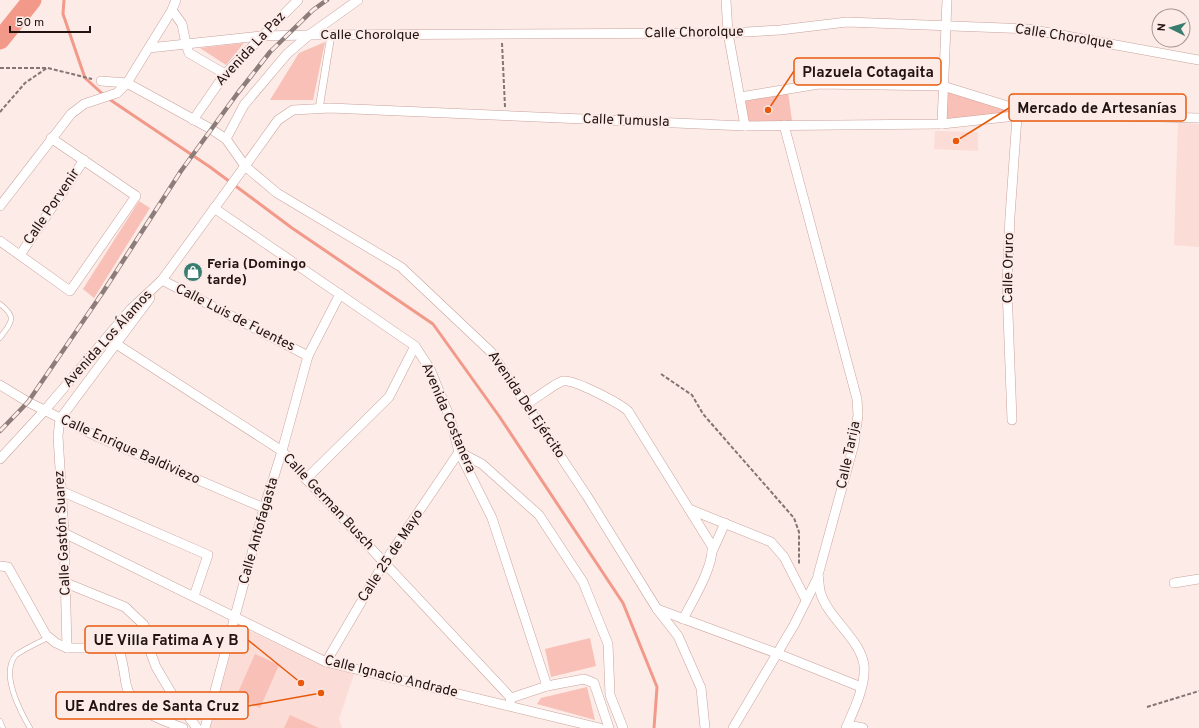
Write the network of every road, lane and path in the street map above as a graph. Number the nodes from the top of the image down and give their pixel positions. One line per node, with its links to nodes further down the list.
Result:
1 (176, 0): 6 (street)
2 (298, 0): 12 (street, Avenida La Paz)
3 (358, 0): 9 (street)
4 (726, 0): 8 (street)
5 (947, 0): 7 (street)
6 (172, 10): 13 (street); 14 (street)
7 (945, 26): 8 (street, Calle Chorolque); 15 (street, Calle Chorolque); 21 (street)
8 (728, 33): 11 (street, Calle Chorolque); 22 (street)
9 (309, 35): 10 (street, Calle Chorolque); 12 (street, Calle Chorolque); 34 (street)
10 (332, 35): 11 (street, Calle Chorolque); 23 (street)
11 (502, 35): 26 (path)
12 (261, 36): 13 (street, Calle Chorolque); 18 (street, Avenida La Paz)
13 (186, 44): 14 (street, Calle Chorolque); 18 (street)
14 (149, 48): 20 (street)
15 (1199, 60)
16 (0, 68): 17 (path)
17 (48, 68): 19 (path); 24 (path)
18 (225, 74): 29 (street, Avenida La Paz)
19 (101, 81): 20 (street)
20 (127, 83): 29 (street); 33 (street)
21 (943, 86): 22 (street); 25 (street); 30 (street)
22 (740, 97): 32 (street)
23 (319, 108): 26 (street, Calle Tumusla); 36 (street, Calle Tumusla)
24 (0, 112)
25 (1033, 114): 27 (street, Calle Tumusla); 28 (street)
26 (505, 116): 32 (street, Calle Tumusla)
27 (1017, 117): 30 (street, Calle Tumusla); 54 (street, Calle Oruro)
28 (1199, 118)
29 (193, 120): 34 (street)
30 (942, 124): 31 (street, Calle Tumusla)
31 (784, 125): 32 (street, Calle Tumusla); 67 (street, Calle Tarija)
32 (745, 126)
33 (51, 138): 35 (street); 37 (street)
34 (226, 139): 36 (street)
35 (84, 160): 40 (street, Calle Porvenir); 40 (street)
36 (245, 166): 38 (street, Avenida Los Álamos); 51 (street, Avenida Del Ejército)
37 (0, 206)
38 (214, 208): 41 (street, Avenida Los Álamos); 42 (street, Avenida Costanera)
39 (0, 241): 40 (street)
40 (20, 255)
41 (162, 280): 45 (street, Avenida Los Álamos); 46 (street); 48 (street, Calle Luis de Fuentes)
42 (340, 294): 47 (street, Avenida Costanera); 48 (street, Calle Antofagasta)
43 (0, 304): 44 (lane)
44 (0, 338)
45 (107, 338): 46 (street, Calle German Busch); 52 (street, Avenida Los Álamos)
46 (116, 344): 53 (street); 55 (street, Calle German Busch)
47 (415, 346): 56 (street, Avenida Costanera); 58 (street)
48 (308, 356): 55 (street, Calle Antofagasta)
49 (661, 374): 71 (path)
50 (0, 385): 52 (street, Calle Enrique Baldiviezo)
51 (526, 404): 61 (street); 74 (street, Avenida Del Ejército)
52 (45, 410): 53 (street, Calle Enrique Baldiviezo); 57 (street, Avenida Los Álamos)
53 (60, 419): 59 (street, Calle Gastón Suarez); 60 (street, Calle Enrique Baldiviezo)
54 (1012, 420)
55 (282, 451): 58 (street, Calle German Busch); 60 (street, Calle Antofagasta)
56 (459, 452): 65 (street, Calle 25 de Mayo); 81 (street, Avenida Costanera); 95 (street)
57 (0, 459)
58 (306, 479): 65 (street, Calle German Busch)
59 (61, 491): 63 (street, Calle Gastón Suarez); 72 (street)
60 (264, 508): 75 (street, Calle Antofagasta)
61 (689, 509): 62 (street); 64 (street)
62 (725, 523): 64 (street); 71 (street)
63 (64, 534): 69 (street, Calle Gastón Suarez); 72 (street, Calle Ignacio Andrade)
64 (712, 552): 76 (street)
65 (384, 562): 80 (street, Calle 25 de Mayo); 84 (street, Calle German Busch)
66 (0, 566): 77 (street)
67 (818, 575): 73 (street); 82 (street, Calle Tarija)
68 (1199, 579): 70 (street)
69 (66, 583): 78 (street, Calle Gastón Suarez); 91 (street)
70 (1174, 583)
71 (799, 586): 73 (street)
72 (194, 596): 75 (street, Calle Ignacio Andrade)
73 (806, 600): 79 (street)
74 (657, 609): 76 (street); 96 (street, Avenida Del Ejército)
75 (234, 617): 80 (street, Calle Ignacio Andrade); 92 (street, Calle Antofagasta)
76 (683, 619): 79 (street)
77 (49, 637): 78 (street); 89 (lane)
78 (67, 648): 90 (street)
79 (776, 653): 82 (street); 97 (street)
80 (326, 662): 84 (street, Calle Ignacio Andrade)
81 (547, 686): 84 (street); 94 (street)
82 (861, 687): 87 (street, Calle Tarija)
83 (1199, 691): 85 (path)
84 (510, 702): 93 (street, Calle Ignacio Andrade)
85 (1147, 707)
86 (0, 721): 88 (lane)
87 (847, 727): 98 (street)
88 (3, 728)
89 (30, 728)
90 (183, 728)
91 (197, 728)
92 (205, 728)
93 (600, 728)
94 (609, 728)
95 (622, 728)
96 (705, 728)
97 (732, 728)
98 (863, 728)

